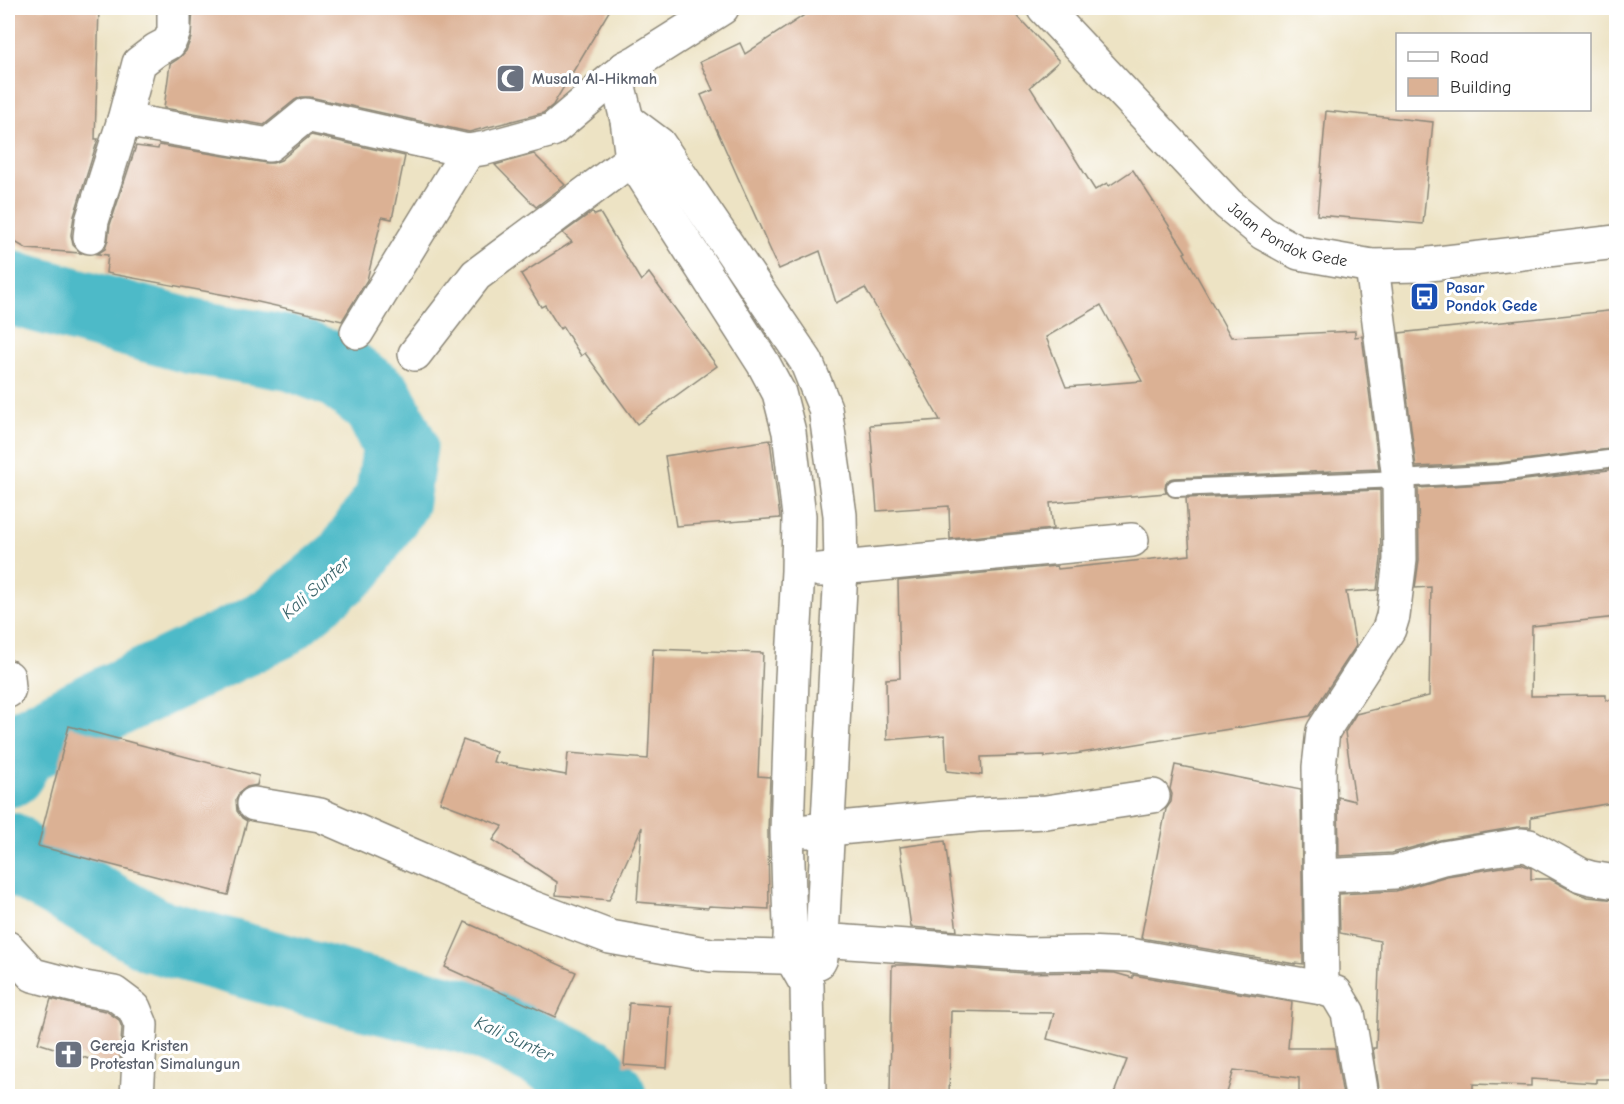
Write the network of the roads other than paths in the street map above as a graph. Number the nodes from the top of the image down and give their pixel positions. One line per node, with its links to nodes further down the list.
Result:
1 (174, 8): 5 (street)
2 (1057, 12): 10 (street, Jalan Pondok Gede)
3 (698, 13): 4 (street)
4 (622, 77): 6 (street); 7 (street)
5 (124, 120): 6 (street); 8 (street)
6 (468, 151): 11 (street)
7 (646, 152): 12 (street); 16 (street); 17 (street)
8 (90, 237)
9 (1617, 242): 10 (street, Jalan Pondok Gede)
10 (1372, 266): 14 (street)
11 (357, 332)
12 (415, 354)
13 (1617, 458): 14 (lane)
14 (1399, 479): 15 (lane); 29 (street)
15 (1175, 488)
16 (840, 515): 17 (street); 19 (street)
17 (799, 516): 20 (street)
18 (1132, 540): 19 (street)
19 (841, 569): 20 (street); 23 (street)
20 (798, 571): 22 (street)
21 (8, 677): 24 (street)
22 (792, 678): 23 (street); 28 (street)
23 (835, 684): 27 (street)
24 (8, 691)
25 (1153, 796): 27 (street)
26 (254, 804): 32 (street)
27 (828, 830): 28 (street); 32 (street)
28 (787, 832): 32 (street)
29 (1322, 876): 30 (street); 33 (street)
30 (1617, 882)
31 (8, 948): 34 (street)
32 (806, 956): 33 (street); 35 (street)
33 (1322, 988): 36 (street)
34 (137, 1096)
35 (809, 1096)
36 (1362, 1096)

